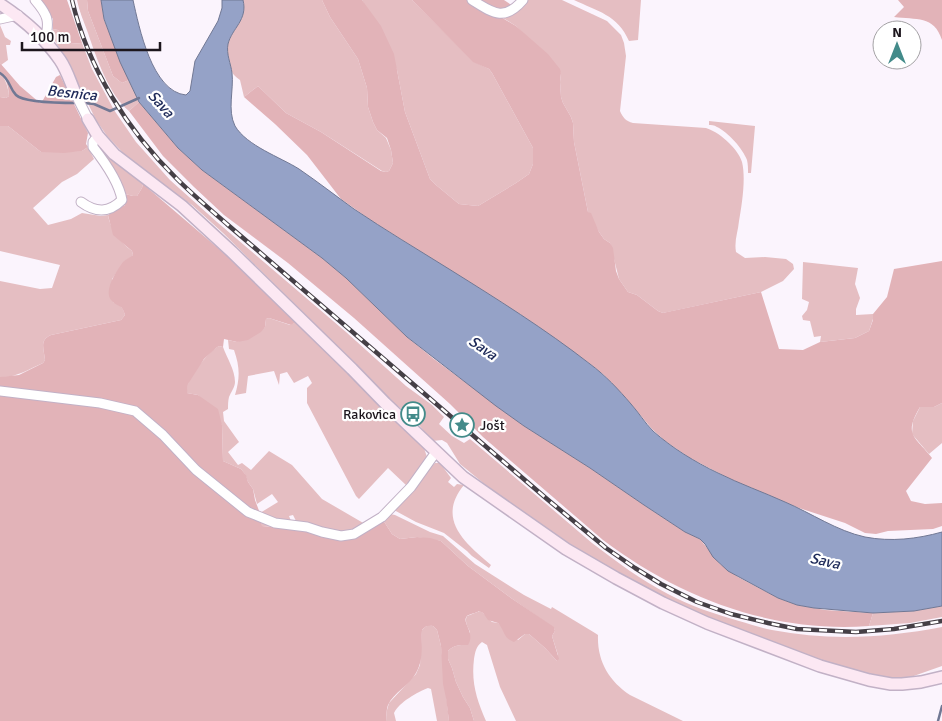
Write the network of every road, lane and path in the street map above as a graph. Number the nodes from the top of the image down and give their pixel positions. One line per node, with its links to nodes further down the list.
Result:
1 (35, 0): 7 (street)
2 (472, 0): 3 (street)
3 (523, 0)
4 (0, 4): 5 (street)
5 (18, 16): 6 (street); 7 (street)
6 (0, 19)
7 (44, 40): 8 (street)
8 (76, 95): 9 (street)
9 (88, 120): 10 (street)
10 (98, 136): 11 (street); 13 (street)
11 (81, 202)
12 (0, 391): 13 (street)
13 (436, 452): 14 (street)
14 (942, 677)

